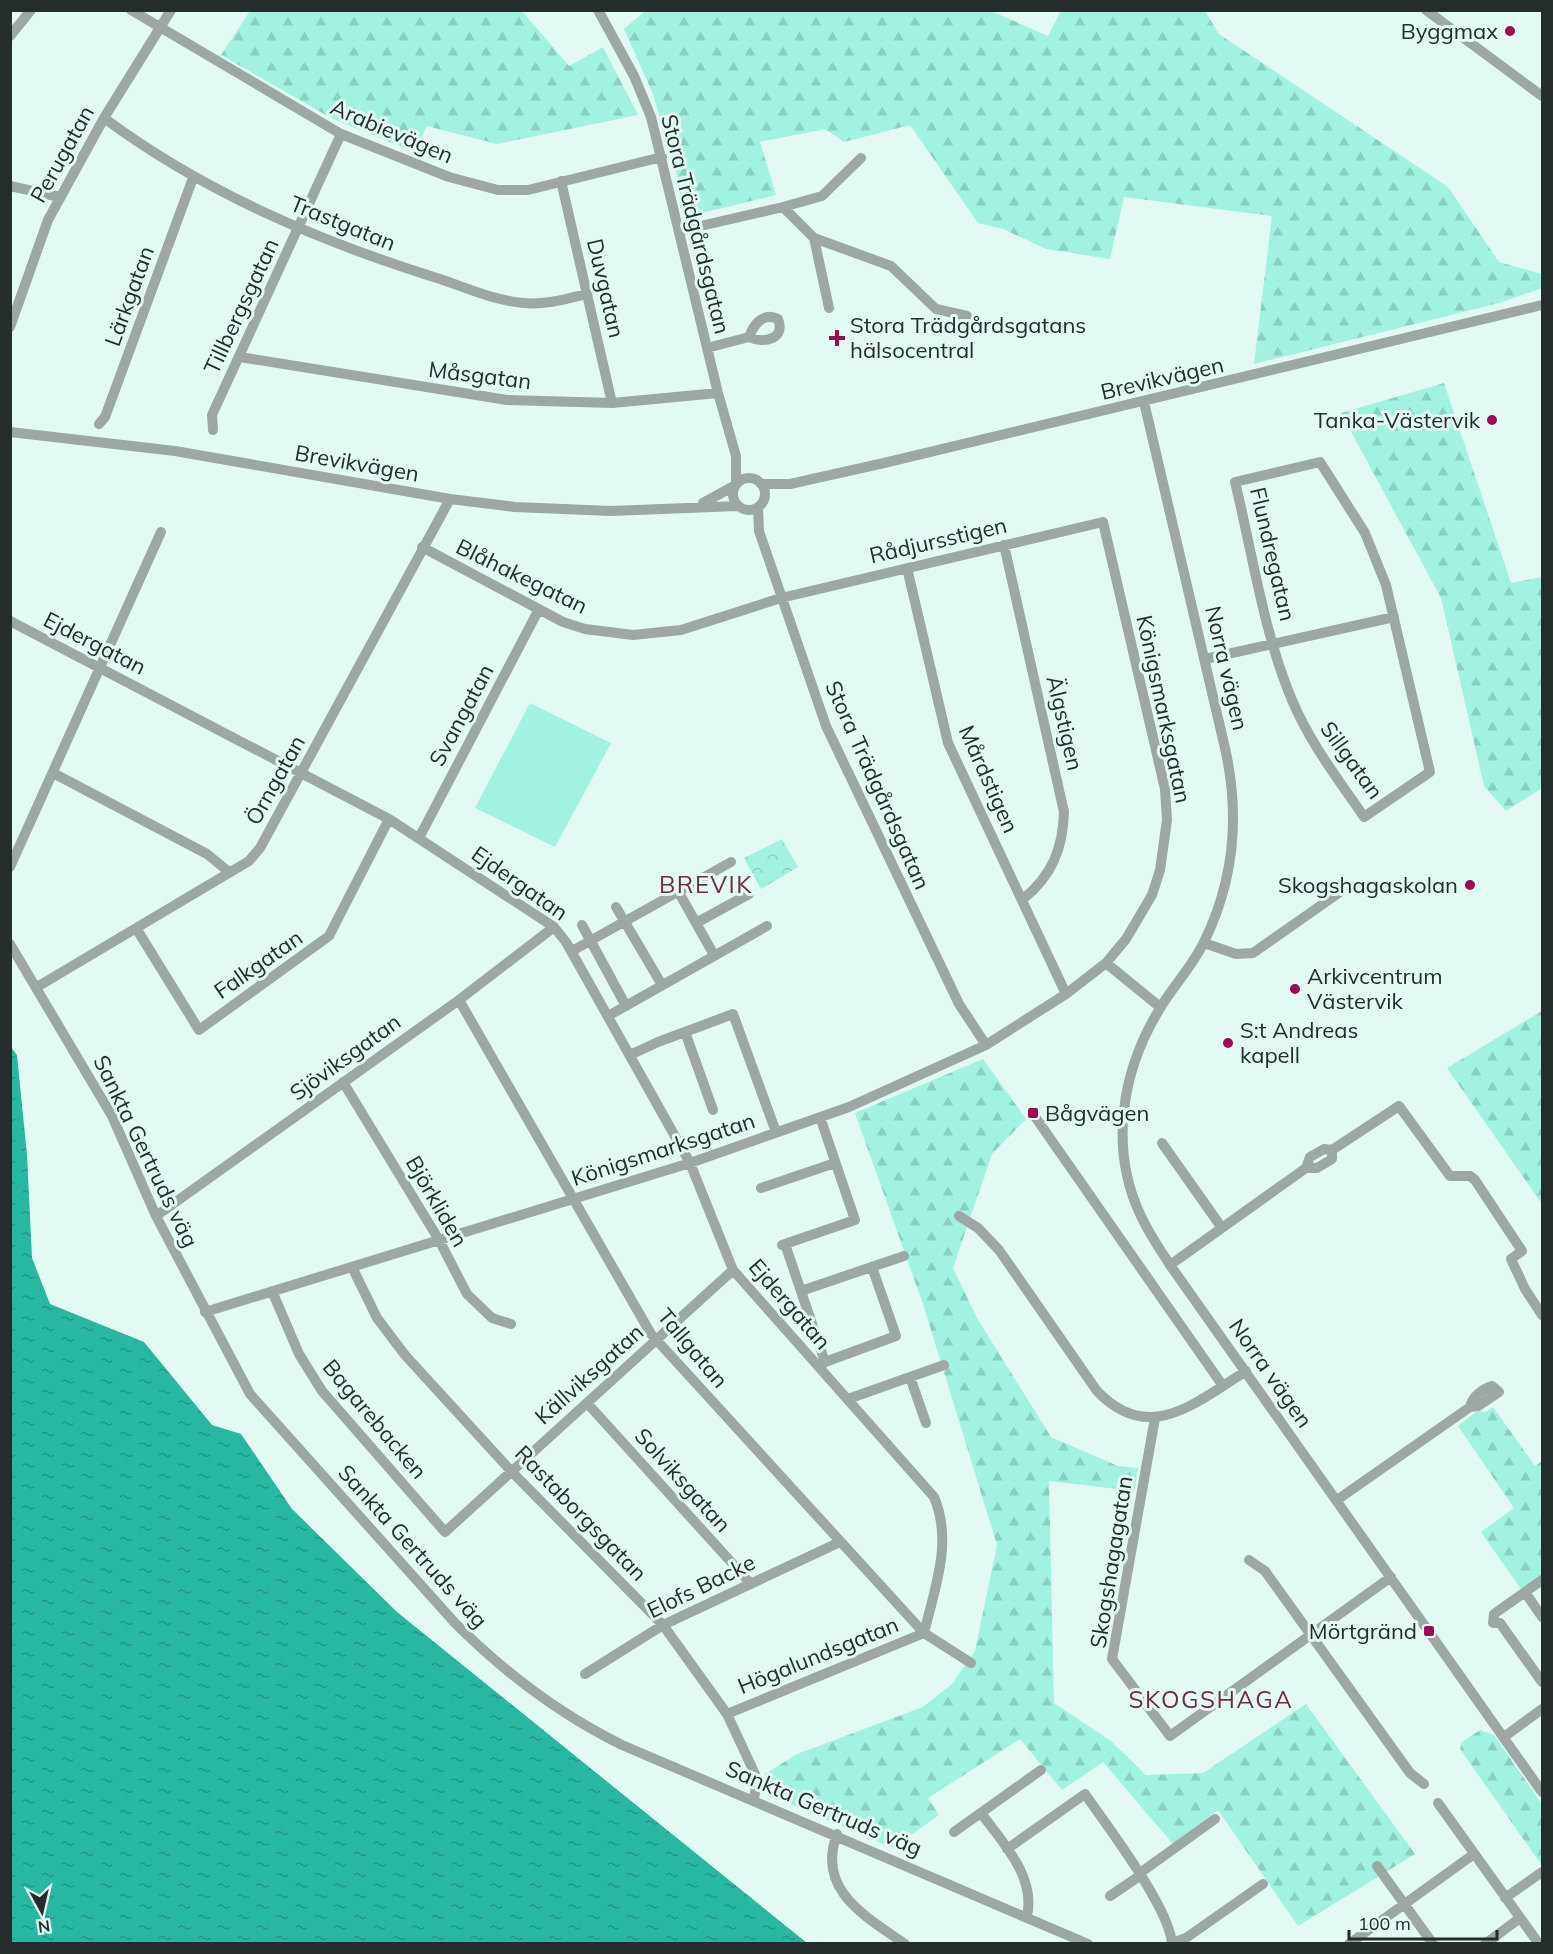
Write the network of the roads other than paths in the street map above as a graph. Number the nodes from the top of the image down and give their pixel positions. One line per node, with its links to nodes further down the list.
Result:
1 (31, 10): 7 (street)
2 (131, 10): 6 (street, Arabievägen)
3 (171, 10): 6 (street, Perugatan)
4 (598, 10): 11 (street, Stora Trädgårdsgatan)
5 (1426, 10): 8 (street)
6 (159, 28): 9 (street, Perugatan); 10 (street, Arabievägen)
7 (10, 36)
8 (1542, 96)
9 (104, 118): 13 (street, Trastgatan); 16 (street, Perugatan)
10 (341, 134): 14 (street, Arabievägen); 18 (street, Tillbergsgatan)
11 (662, 157): 14 (street, Arabievägen); 19 (street, Stora Trädgårdsgatan)
12 (861, 158): 17 (street)
13 (193, 178): 18 (street, Trastgatan); 32 (street, Lärkgatan)
14 (561, 182): 21 (street, Duvgatan)
15 (10, 186): 16 (street)
16 (60, 197): 25 (street, Perugatan)
17 (783, 207): 19 (street); 20 (street)
18 (298, 228): 21 (street, Trastgatan); 28 (street, Tillbergsgatan)
19 (680, 231): 27 (street, Stora Trädgårdsgatan)
20 (814, 238): 23 (street); 24 (street)
21 (587, 294): 31 (street, Duvgatan)
22 (1542, 305): 30 (street, Brevikvägen)
23 (829, 308)
24 (968, 316)
25 (10, 327)
26 (749, 337): 27 (street)
27 (707, 348): 29 (street, Stora Trädgårdsgatan)
28 (240, 357): 31 (street, Måsgatan); 33 (street, Tillbergsgatan)
29 (718, 393): 31 (street, Måsgatan); 35 (street, Stora Trädgårdsgatan)
30 (1144, 402): 37 (street, Brevikvägen); 54 (street, Norra vägen)
31 (612, 403)
32 (99, 424)
33 (213, 430)
34 (10, 432): 39 (street, Brevikvägen)
35 (736, 456): 36 (street, Stora Trädgårdsgatan); 38 (street, Stora Trädgårdsgatan)
36 (757, 481): 37 (street, Brevikvägen); 38 (street); 40 (street)
37 (790, 484): 40 (street, Brevikvägen)
38 (735, 485): 41 (street, Brevikvägen); 42 (street)
39 (450, 498): 41 (street, Brevikvägen); 47 (street, Örngatan)
40 (761, 504): 42 (street); 44 (street, Stora Trädgårdsgatan)
41 (698, 506): 42 (street, Brevikvägen)
42 (742, 508): 44 (street, Stora Trädgårdsgatan)
43 (1103, 522): 46 (street, Rådjursstigen); 79 (street, Königsmarksgatan)
44 (759, 531): 49 (street, Stora Trädgårdsgatan)
45 (161, 532): 55 (street)
46 (1004, 544): 48 (street, Rådjursstigen); 66 (street, Älgstigen)
47 (422, 547): 50 (street, Blåhakegatan); 56 (street, Örngatan)
48 (907, 568): 49 (street, Rådjursstigen); 66 (street, Mårdstigen)
49 (782, 598): 50 (street, Blåhakegatan); 88 (street, Stora Trädgårdsgatan)
50 (539, 609): 59 (street, Svangatan)
51 (1394, 617): 53 (street); 53 (street, Flundregatan); 53 (street, Sillgatan)
52 (10, 621): 55 (street, Ejdergatan)
53 (1273, 643): 54 (street)
54 (1205, 659): 75 (street, Norra vägen)
55 (100, 667): 56 (street, Ejdergatan); 57 (street)
56 (302, 772): 58 (street, Ejdergatan); 62 (street, Örngatan)
57 (53, 774): 61 (street); 62 (street)
58 (389, 819): 59 (street, Ejdergatan); 73 (street, Falkgatan)
59 (419, 838): 72 (street, Ejdergatan)
60 (731, 862): 63 (street)
61 (10, 867)
62 (230, 872): 73 (street, Örngatan)
63 (678, 891): 68 (street); 69 (street)
64 (1340, 892): 75 (street)
65 (749, 894): 69 (street)
66 (1023, 899): 82 (street, Mårdstigen)
67 (616, 907): 68 (street)
68 (625, 921): 74 (street); 80 (street)
69 (696, 923): 78 (street)
70 (582, 925): 74 (street)
71 (767, 926): 78 (street)
72 (554, 927): 77 (street, Ejdergatan); 83 (street, Sjöviksgatan)
73 (136, 928): 81 (street, Örngatan)
74 (590, 940): 77 (street); 84 (street)
75 (1204, 943): 85 (street, Norra vägen)
76 (10, 944): 81 (street, Sankta Gertruds väg)
77 (572, 951): 86 (street, Ejdergatan)
78 (714, 956): 80 (street)
79 (1106, 963): 82 (street, Königsmarksgatan); 85 (street)
80 (662, 985): 84 (street)
81 (37, 987): 100 (street, Sankta Gertruds väg)
82 (1066, 994): 88 (street, Königsmarksgatan)
83 (459, 1000): 90 (street, Sjöviksgatan); 99 (street, Tallgatan)
84 (626, 1005): 86 (street)
85 (1160, 1007): 105 (street, Norra vägen)
86 (608, 1016): 89 (street, Ejdergatan)
87 (685, 1032): 89 (street); 91 (street); 94 (street)
88 (986, 1045): 93 (street, Königsmarksgatan)
89 (630, 1055): 96 (street, Ejdergatan)
90 (343, 1082): 100 (street, Sjöviksgatan); 103 (street, Björkliden)
91 (713, 1110)
92 (1031, 1111): 119 (street)
93 (820, 1117): 94 (street, Königsmarksgatan); 97 (street, Ejdergatan)
94 (776, 1132): 96 (street, Königsmarksgatan)
95 (1162, 1143): 102 (street)
96 (690, 1162): 99 (street, Königsmarksgatan); 108 (street, Ejdergatan)
97 (835, 1163): 98 (street); 109 (street, Ejdergatan)
98 (761, 1188)
99 (573, 1200): 103 (street, Königsmarksgatan); 114 (street, Tallgatan)
100 (156, 1216): 111 (street, Sankta Gertruds väg)
101 (959, 1216): 123 (street)
102 (1222, 1228): 105 (street); 112 (street)
103 (439, 1240): 106 (street, Königsmarksgatan); 113 (street, Björkliden)
104 (904, 1256): 107 (street, Ejdergatan)
105 (1170, 1265): 117 (street, Norra vägen)
106 (352, 1267): 110 (street, Königsmarksgatan); 125 (street, Rastaborgsgatan)
107 (872, 1267): 109 (street, Ejdergatan); 115 (street, Ejdergatan)
108 (733, 1270): 114 (street, Källviksgatan); 115 (street, Ejdergatan)
109 (801, 1290): 115 (street, Ejdergatan)
110 (272, 1291): 111 (street, Königsmarksgatan); 127 (street, Bagarebacken)
111 (205, 1312): 147 (street, Sankta Gertruds väg)
112 (1542, 1316)
113 (511, 1324)
114 (656, 1339): 121 (street, Källviksgatan); 128 (street, Tallgatan)
115 (823, 1364): 120 (street, Ejdergatan)
116 (944, 1365): 118 (street)
117 (1246, 1371): 119 (street); 126 (street, Norra vägen)
118 (910, 1377): 120 (street); 124 (street)
119 (1223, 1386): 123 (street)
120 (848, 1399): 136 (street, Ejdergatan)
121 (587, 1403): 125 (street, Källviksgatan); 132 (street, Solviksgatan)
122 (1470, 1407): 126 (street)
123 (1155, 1418): 137 (street, Skogshagagatan)
124 (926, 1423)
125 (511, 1471): 127 (street, Källviksgatan); 135 (street, Rastaborgsgatan)
126 (1337, 1500): 130 (street, Norra vägen)
127 (445, 1532)
128 (840, 1542): 132 (street, Elofs Backe); 136 (street, Tallgatan)
129 (1249, 1560): 137 (street)
130 (1390, 1577): 137 (street, Skogshagagatan); 143 (street, Norra vägen)
131 (1542, 1580): 133 (street)
132 (751, 1584): 135 (street, Elofs Backe)
133 (1526, 1592): 134 (street); 140 (street)
134 (1542, 1617)
135 (663, 1625): 139 (street, Elofs Backe); 142 (street, Rastaborgsgatan)
136 (924, 1633): 138 (street, Tallgatan); 142 (street, Högalundsgatan)
137 (1310, 1634): 145 (street)
138 (971, 1663)
139 (585, 1674)
140 (1542, 1682)
141 (1542, 1709): 143 (street)
142 (727, 1714): 147 (street, Rastaborgsgatan)
143 (1504, 1737): 146 (street, Norra vägen)
144 (1041, 1770): 149 (street, Sankta Gertruds väg)
145 (1424, 1784)
146 (1542, 1792)
147 (754, 1799): 152 (street, Sankta Gertruds väg)
148 (1438, 1803): 154 (street)
149 (981, 1813): 151 (street, Sankta Gertruds väg); 153 (street)
150 (1215, 1819): 157 (street)
151 (954, 1832)
152 (837, 1834): 162 (street, Sankta Gertruds väg); 165 (street)
153 (1007, 1849): 157 (street); 162 (street)
154 (1474, 1854): 160 (street); 161 (street)
155 (1377, 1866): 161 (street)
156 (1542, 1872): 160 (street)
157 (1140, 1874): 159 (street); 164 (street)
158 (1263, 1884): 164 (street)
159 (1110, 1896)
160 (1505, 1898): 163 (street)
161 (1404, 1904): 167 (street); 168 (street)
162 (1027, 1916): 166 (street, Sankta Gertruds väg)
163 (1520, 1918): 169 (street); 170 (street)
164 (1172, 1943)
165 (904, 1944)
166 (1088, 1944)
167 (1349, 1944)
168 (1433, 1944)
169 (1485, 1944)
170 (1539, 1944)

